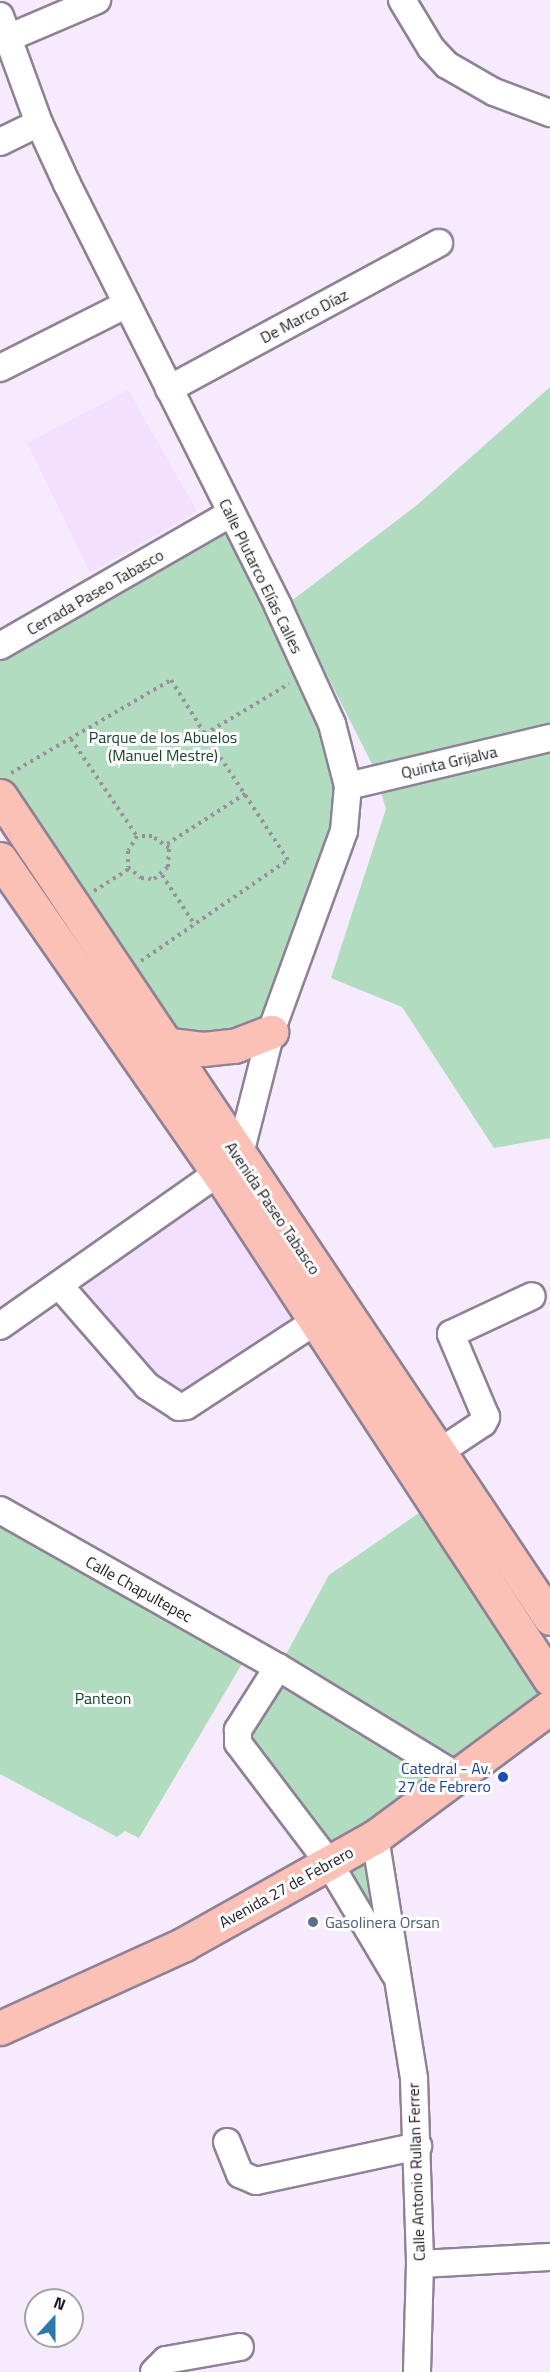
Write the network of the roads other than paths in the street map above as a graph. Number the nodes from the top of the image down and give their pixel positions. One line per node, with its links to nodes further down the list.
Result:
1 (98, 0): 3 (street)
2 (402, 0): 4 (street)
3 (4, 27): 5 (street, Calle Plutarco Elías Calles)
4 (550, 113)
5 (39, 123): 6 (street); 8 (street, Calle Plutarco Elías Calles)
6 (0, 142)
7 (439, 243): 10 (street, De Marco Díaz)
8 (127, 304): 9 (street); 10 (street, Calle Plutarco Elías Calles)
9 (0, 368)
10 (169, 389): 11 (street, Calle Plutarco Elías Calles)
11 (231, 513): 12 (street, Cerrada Paseo Tabasco); 14 (street, Calle Plutarco Elías Calles)
12 (0, 646)
13 (550, 738): 14 (street, Quinta Grijalva)
14 (348, 786): 17 (street, Calle Plutarco Elías Calles)
15 (0, 796): 18 (main road, Avenida Paseo Tabasco)
16 (0, 859): 19 (main road, Avenida Paseo Tabasco)
17 (272, 1032): 18 (main road); 19 (street, Calle Plutarco Elías Calles)
18 (162, 1044): 19 (main road, Avenida Paseo Tabasco)
19 (230, 1167): 20 (street); 22 (main road, Avenida Paseo Tabasco); 24 (main road, Avenida Paseo Tabasco)
20 (59, 1286): 22 (street); 23 (street)
21 (532, 1296): 24 (street)
22 (316, 1322): 28 (main road, Avenida Paseo Tabasco)
23 (0, 1326)
24 (438, 1453): 26 (main road, Avenida Paseo Tabasco)
25 (0, 1510): 27 (street, Calle Chapultepec)
26 (550, 1618)
27 (278, 1667): 30 (street, Calle Chapultepec); 32 (street)
28 (550, 1679)
29 (550, 1707): 30 (main road, Avenida 27 de Febrero)
30 (458, 1777): 31 (main road, Avenida 27 de Febrero)
31 (375, 1837): 32 (main road, Avenida 27 de Febrero); 33 (street, Calle Antonio Rullan Ferrer)
32 (329, 1863): 33 (street, Calle Antonio Rullan Ferrer); 34 (main road, Avenida 27 de Febrero)
33 (395, 1974): 36 (street, Calle Antonio Rullan Ferrer)
34 (0, 2028)
35 (227, 2142): 36 (street)
36 (418, 2145): 38 (street, Calle Antonio Rullan Ferrer)
37 (550, 2257): 38 (street)
38 (420, 2264): 41 (street, Calle Antonio Rullan Ferrer)
39 (240, 2347): 40 (street)
40 (154, 2372)
41 (417, 2372)

